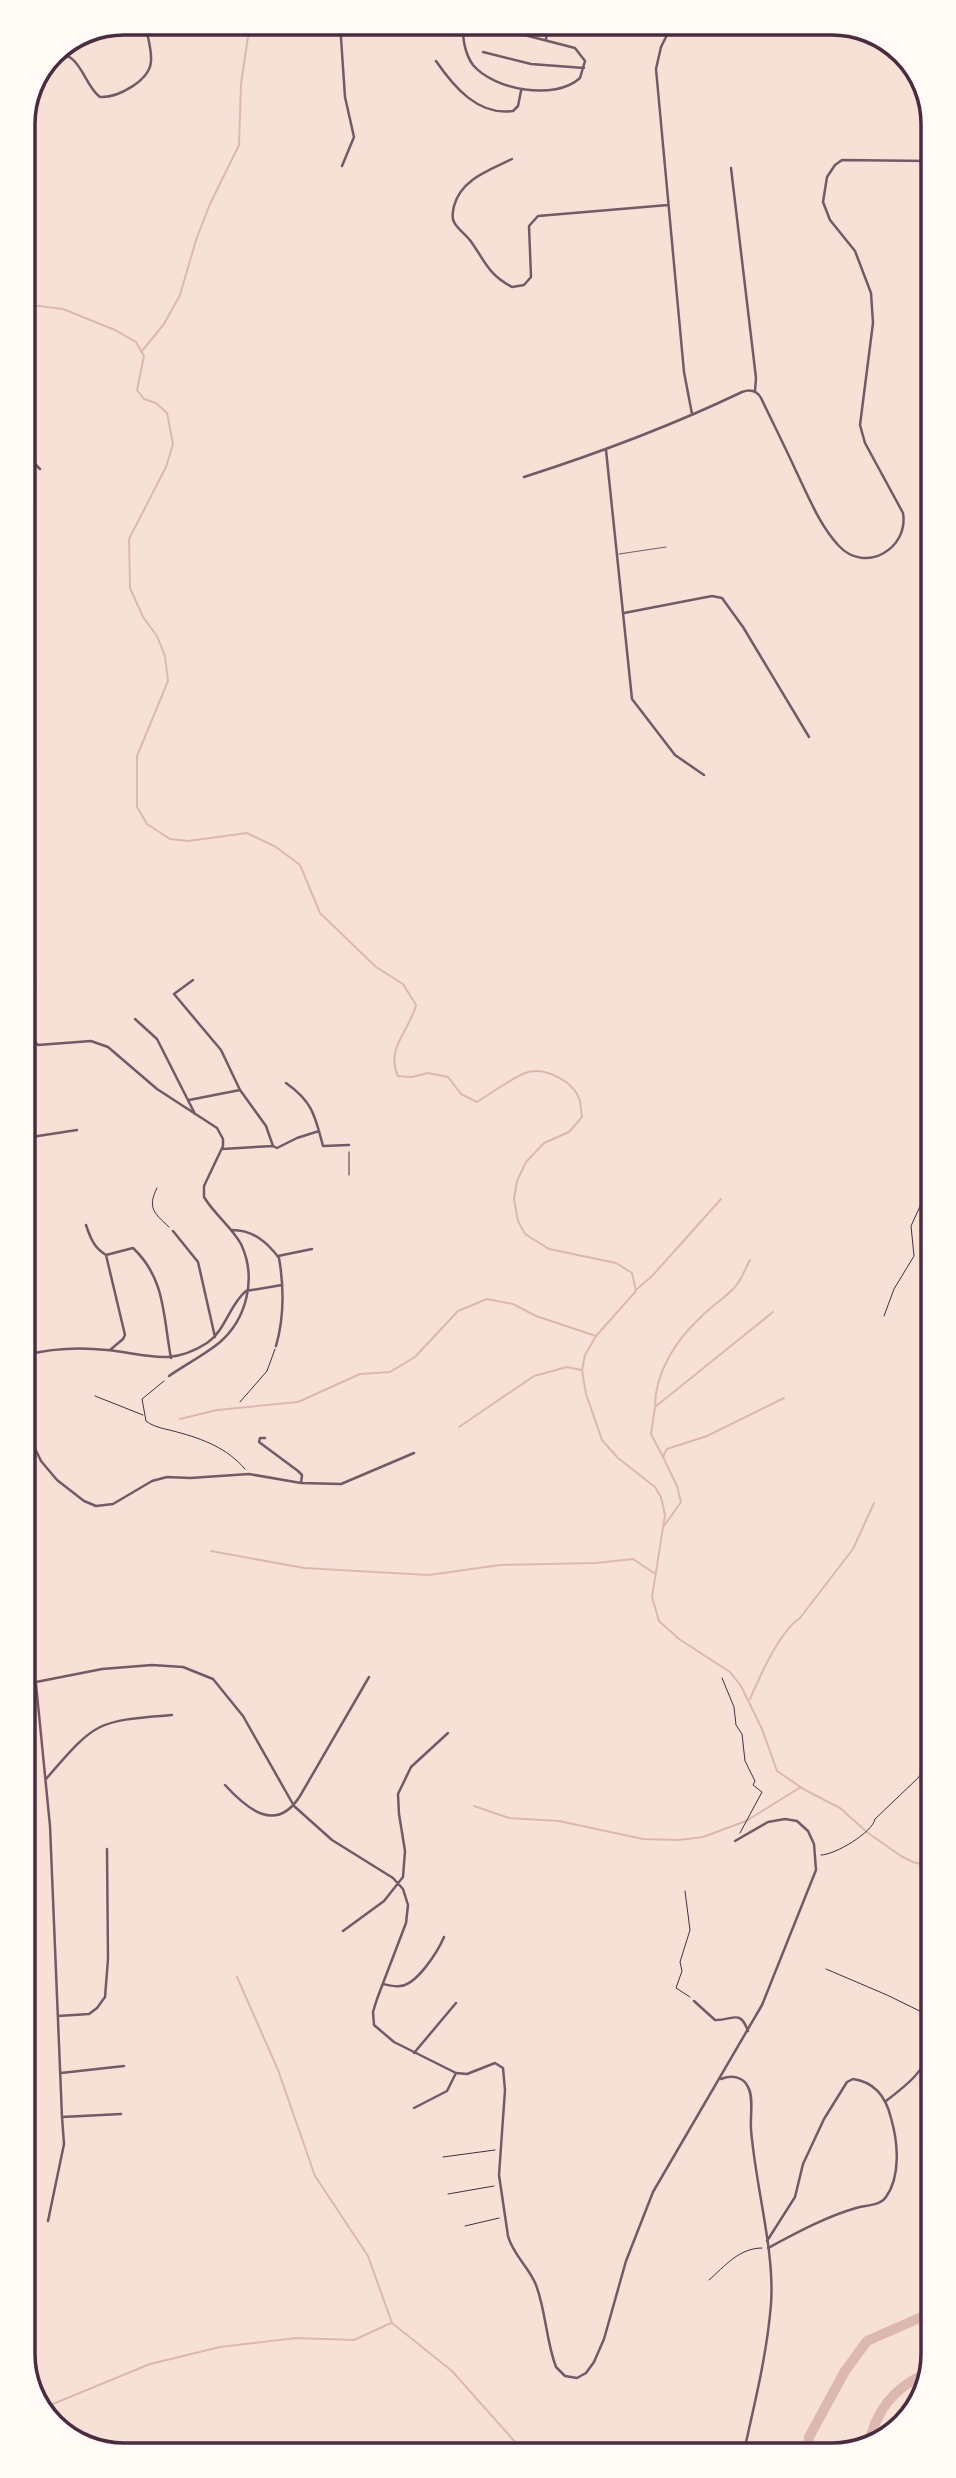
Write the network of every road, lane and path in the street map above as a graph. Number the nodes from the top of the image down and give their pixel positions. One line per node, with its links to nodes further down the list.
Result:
1 (147, 35): 9 (street)
2 (341, 35): 15 (street)
3 (464, 35): 12 (street)
4 (525, 35): 7 (street)
5 (546, 35): 7 (street)
6 (667, 35): 17 (street)
7 (546, 39): 11 (street)
8 (483, 52): 11 (street)
9 (66, 57)
10 (436, 61): 12 (street)
11 (584, 68): 12 (street)
12 (521, 91)
13 (512, 159): 17 (street)
14 (921, 161): 18 (street)
15 (342, 166)
16 (731, 167): 18 (street)
17 (668, 205): 19 (street)
18 (755, 391): 19 (street)
19 (692, 414): 20 (street)
20 (606, 450): 23 (street); 25 (street)
21 (35, 464): 22 (street)
22 (40, 469)
23 (524, 477)
24 (666, 547): 25 (lane)
25 (617, 554): 26 (street)
26 (624, 613): 27 (street); 28 (street)
27 (809, 737)
28 (705, 775)
29 (193, 980): 33 (street)
30 (135, 1019): 34 (street)
31 (35, 1042): 35 (street)
32 (286, 1083): 37 (street)
33 (240, 1090): 34 (street); 40 (street)
34 (188, 1100): 35 (street)
35 (195, 1114): 41 (street)
36 (77, 1130): 38 (street)
37 (319, 1131): 39 (street); 40 (street)
38 (35, 1137)
39 (349, 1145): 42 (path)
40 (275, 1147): 41 (street)
41 (222, 1149): 46 (street)
42 (349, 1175)
43 (157, 1188): 47 (path)
44 (921, 1204): 53 (path)
45 (86, 1225): 49 (street)
46 (232, 1230): 50 (street); 52 (street)
47 (173, 1231): 54 (street)
48 (312, 1249): 50 (street)
49 (106, 1255): 56 (street); 58 (street)
50 (278, 1256): 51 (street)
51 (282, 1285): 52 (street); 55 (street)
52 (248, 1290): 54 (street); 59 (street)
53 (884, 1316)
54 (215, 1337): 58 (street)
55 (276, 1346): 61 (path)
56 (110, 1350): 57 (street); 58 (street)
57 (35, 1353)
58 (171, 1358)
59 (169, 1377): 62 (path)
60 (95, 1396): 62 (path)
61 (240, 1402)
62 (145, 1416): 66 (path)
63 (265, 1438): 67 (street)
64 (35, 1447): 66 (street)
65 (414, 1452): 67 (street)
66 (249, 1474): 67 (street)
67 (301, 1483)
68 (369, 1677): 76 (street)
69 (722, 1678): 77 (path)
70 (36, 1684): 74 (street); 76 (street)
71 (172, 1715): 74 (street)
72 (448, 1733): 80 (street)
73 (921, 1774): 79 (path)
74 (46, 1779): 89 (street)
75 (225, 1785): 76 (street)
76 (294, 1806): 80 (street)
77 (735, 1842): 79 (street)
78 (107, 1849): 89 (street)
79 (816, 1854): 90 (street)
80 (399, 1883): 82 (street); 85 (street)
81 (685, 1891): 86 (path)
82 (343, 1931)
83 (444, 1937): 85 (street)
84 (825, 1969): 88 (path)
85 (383, 1984): 91 (street)
86 (694, 2001): 90 (street)
87 (456, 2003): 91 (street)
88 (921, 2012)
89 (58, 2016): 94 (street)
90 (748, 2031): 96 (street)
91 (414, 2053): 95 (street)
92 (124, 2066): 94 (street)
93 (921, 2069): 97 (street)
94 (61, 2073): 100 (street)
95 (456, 2073): 98 (street); 101 (street)
96 (718, 2081): 105 (street); 108 (street)
97 (886, 2101): 108 (street); 109 (street)
98 (414, 2108)
99 (121, 2114): 100 (street)
100 (65, 2116): 106 (street)
101 (501, 2149): 102 (path); 103 (street)
102 (443, 2157)
103 (500, 2185): 104 (path); 105 (street)
104 (449, 2194)
105 (505, 2217): 107 (path)
106 (48, 2221)
107 (465, 2226)
108 (766, 2241): 109 (street)
109 (768, 2248): 110 (path); 111 (street)
110 (709, 2280)
111 (746, 2443)

